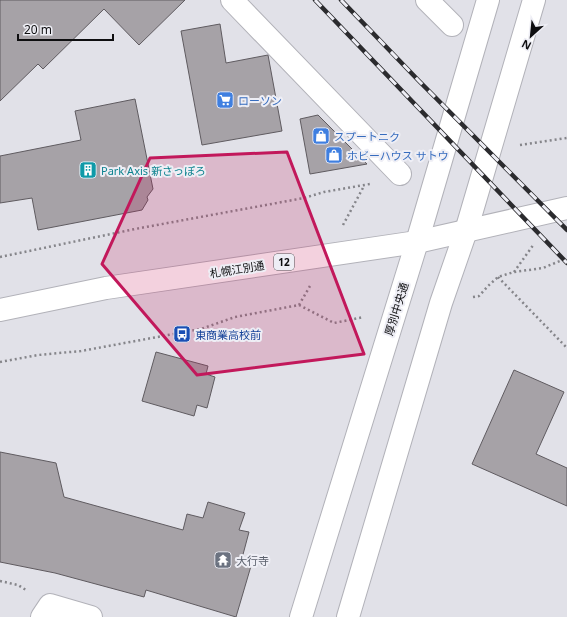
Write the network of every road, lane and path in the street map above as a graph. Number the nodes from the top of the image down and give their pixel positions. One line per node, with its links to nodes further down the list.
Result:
1 (232, 0): 8 (main road)
2 (427, 0): 5 (main road)
3 (488, 0): 14 (main road, 厚別中央通)
4 (534, 0): 13 (main road)
5 (452, 25)
6 (567, 138): 7 (path)
7 (546, 141)
8 (400, 174)
9 (364, 185): 11 (path)
10 (324, 192): 16 (path)
11 (356, 200)
12 (567, 208): 13 (main road, 札幌江別通 / 12)
13 (466, 231): 14 (main road, 札幌江別通 / 12); 30 (main road)
14 (417, 242): 23 (main road, 札幌江別通 / 12); 29 (main road, 厚別中央通)
15 (529, 251): 18 (path)
16 (0, 257)
17 (567, 258): 18 (path)
18 (514, 272): 19 (path)
19 (498, 277): 21 (path); 25 (path)
20 (308, 290): 22 (path)
21 (479, 296)
22 (299, 305): 24 (path); 26 (path)
23 (0, 310)
24 (354, 319)
25 (567, 348)
26 (0, 362)
27 (42, 617): 28 (main road)
28 (91, 617)
29 (301, 617)
30 (348, 617)

